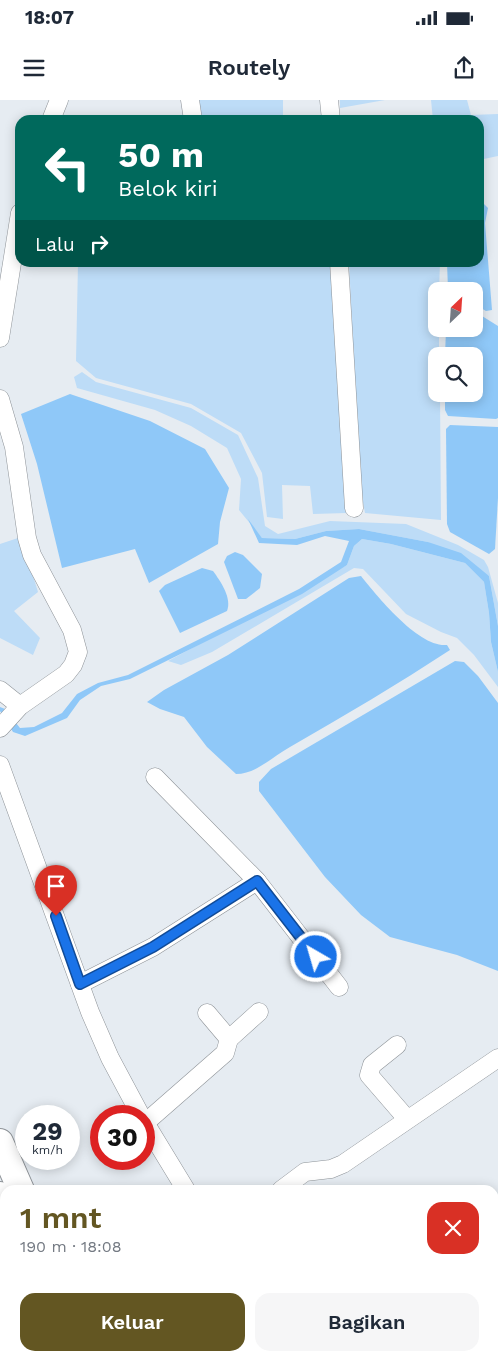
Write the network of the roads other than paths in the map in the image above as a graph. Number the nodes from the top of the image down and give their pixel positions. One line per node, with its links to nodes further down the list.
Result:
1 (59, 100): 4 (street)
2 (190, 100): 5 (street)
3 (329, 100): 6 (street)
4 (53, 115)
5 (192, 115)
6 (330, 115)
7 (15, 249): 9 (street)
8 (339, 267): 11 (street)
9 (0, 338)
10 (0, 399): 13 (street)
11 (354, 508)
12 (0, 690): 13 (street)
13 (9, 718)
14 (0, 765): 17 (street)
15 (155, 776): 16 (street)
16 (257, 881): 17 (street); 18 (street)
17 (80, 984): 24 (street)
18 (339, 987)
19 (259, 1012): 21 (street)
20 (208, 1013): 21 (street)
21 (229, 1040): 25 (street)
22 (397, 1044): 26 (street)
23 (498, 1058): 26 (street)
24 (135, 1105)
25 (155, 1110)
26 (407, 1119): 31 (street)
27 (155, 1140): 30 (street)
28 (0, 1142): 29 (highway)
29 (19, 1185)
30 (183, 1185)
31 (288, 1185)

